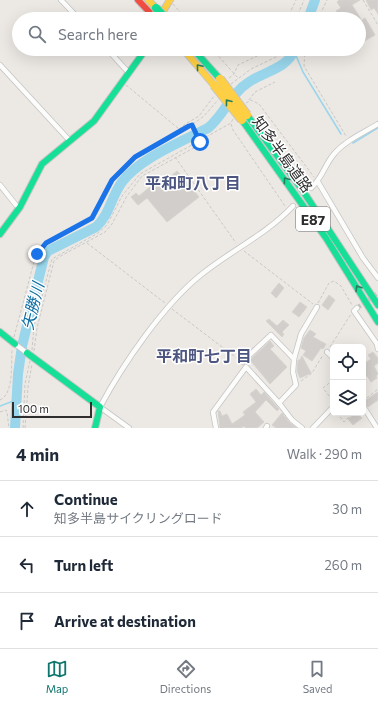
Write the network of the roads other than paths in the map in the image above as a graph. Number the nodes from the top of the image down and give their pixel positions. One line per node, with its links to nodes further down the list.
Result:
1 (61, 0): 5 (street)
2 (138, 0): 6 (main road)
3 (148, 0): 7 (main road)
4 (169, 1): 8 (main road)
5 (72, 12)
6 (152, 12)
7 (154, 12)
8 (158, 12)
9 (113, 56): 14 (street)
10 (141, 56): 14 (main road)
11 (190, 56): 15 (main road, 知多半島道路 / E87, one-way to 11)
12 (198, 56): 15 (main road, 知多半島道路 / E87)
13 (0, 65): 18 (street)
14 (129, 73): 18 (main road)
15 (217, 82): 16 (main road, 知多半島道路 / E87, bridge)
16 (245, 117): 25 (main road, 知多半島道路 / E87); 31 (main road, 知多半島道路 / E87, one-way to 16)
17 (378, 124): 19 (street)
18 (70, 141): 23 (main road)
19 (318, 182): 21 (street); 26 (street)
20 (0, 185): 23 (street)
21 (311, 188)
22 (293, 206): 41 (street)
23 (20, 208): 24 (main road)
24 (0, 234)
25 (357, 272): 27 (main road); 28 (main road, 知多半島道路 / E87)
26 (378, 278)
27 (378, 296)
28 (378, 305)
29 (316, 307): 38 (street)
30 (356, 309): 34 (street)
31 (378, 322)
32 (0, 332): 33 (main road)
33 (14, 343): 37 (street)
34 (378, 349)
35 (327, 352): 36 (street)
36 (330, 355)
37 (30, 356): 41 (main road)
38 (294, 359): 39 (street); 40 (street)
39 (242, 362)
40 (279, 403): 46 (street); 47 (street)
41 (100, 407): 44 (main road); 45 (street)
42 (330, 410): 48 (street)
43 (366, 411): 49 (street)
44 (95, 428)
45 (128, 428)
46 (216, 428)
47 (302, 428)
48 (313, 428)
49 (377, 428)

